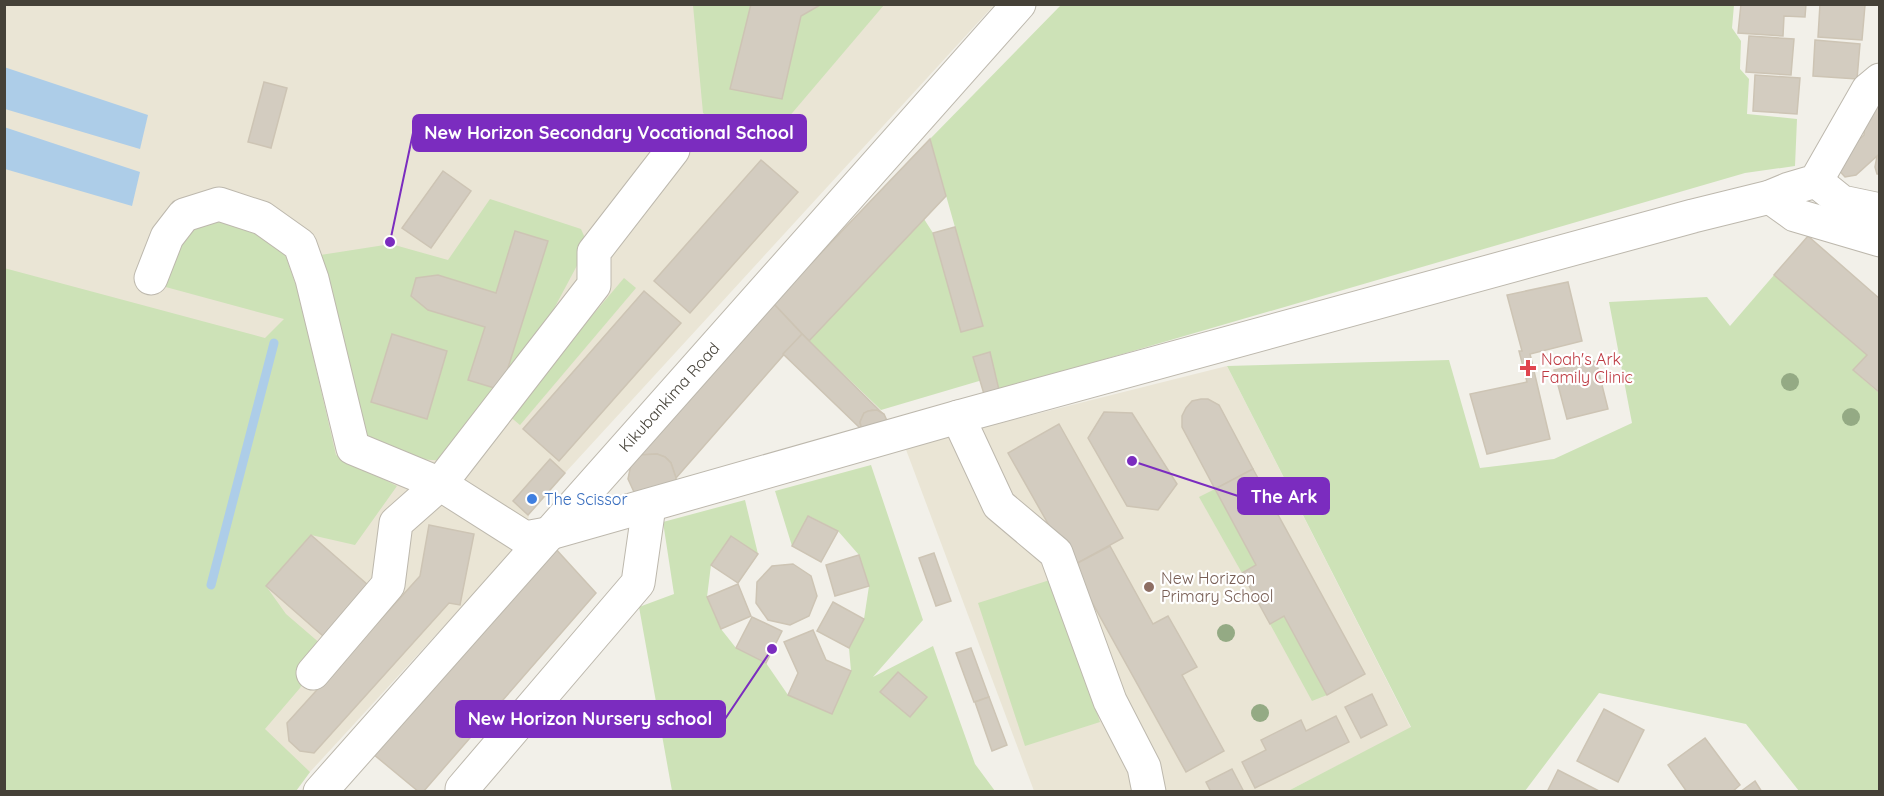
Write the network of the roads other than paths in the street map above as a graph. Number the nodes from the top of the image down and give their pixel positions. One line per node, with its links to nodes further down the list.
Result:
1 (1019, 4): 12 (street, Kikubankima Road)
2 (1880, 80): 4 (street)
3 (674, 150): 10 (street)
4 (1816, 181): 5 (street); 6 (street)
5 (1770, 197): 7 (street); 9 (street)
6 (1880, 210)
7 (1880, 240)
8 (151, 278): 10 (street)
9 (958, 417): 11 (street); 16 (street)
10 (440, 484): 12 (street); 13 (street)
11 (650, 506): 12 (street); 15 (street)
12 (547, 534): 14 (street, Kikubankima Road)
13 (313, 673)
14 (320, 792)
15 (462, 792)
16 (1149, 792)

